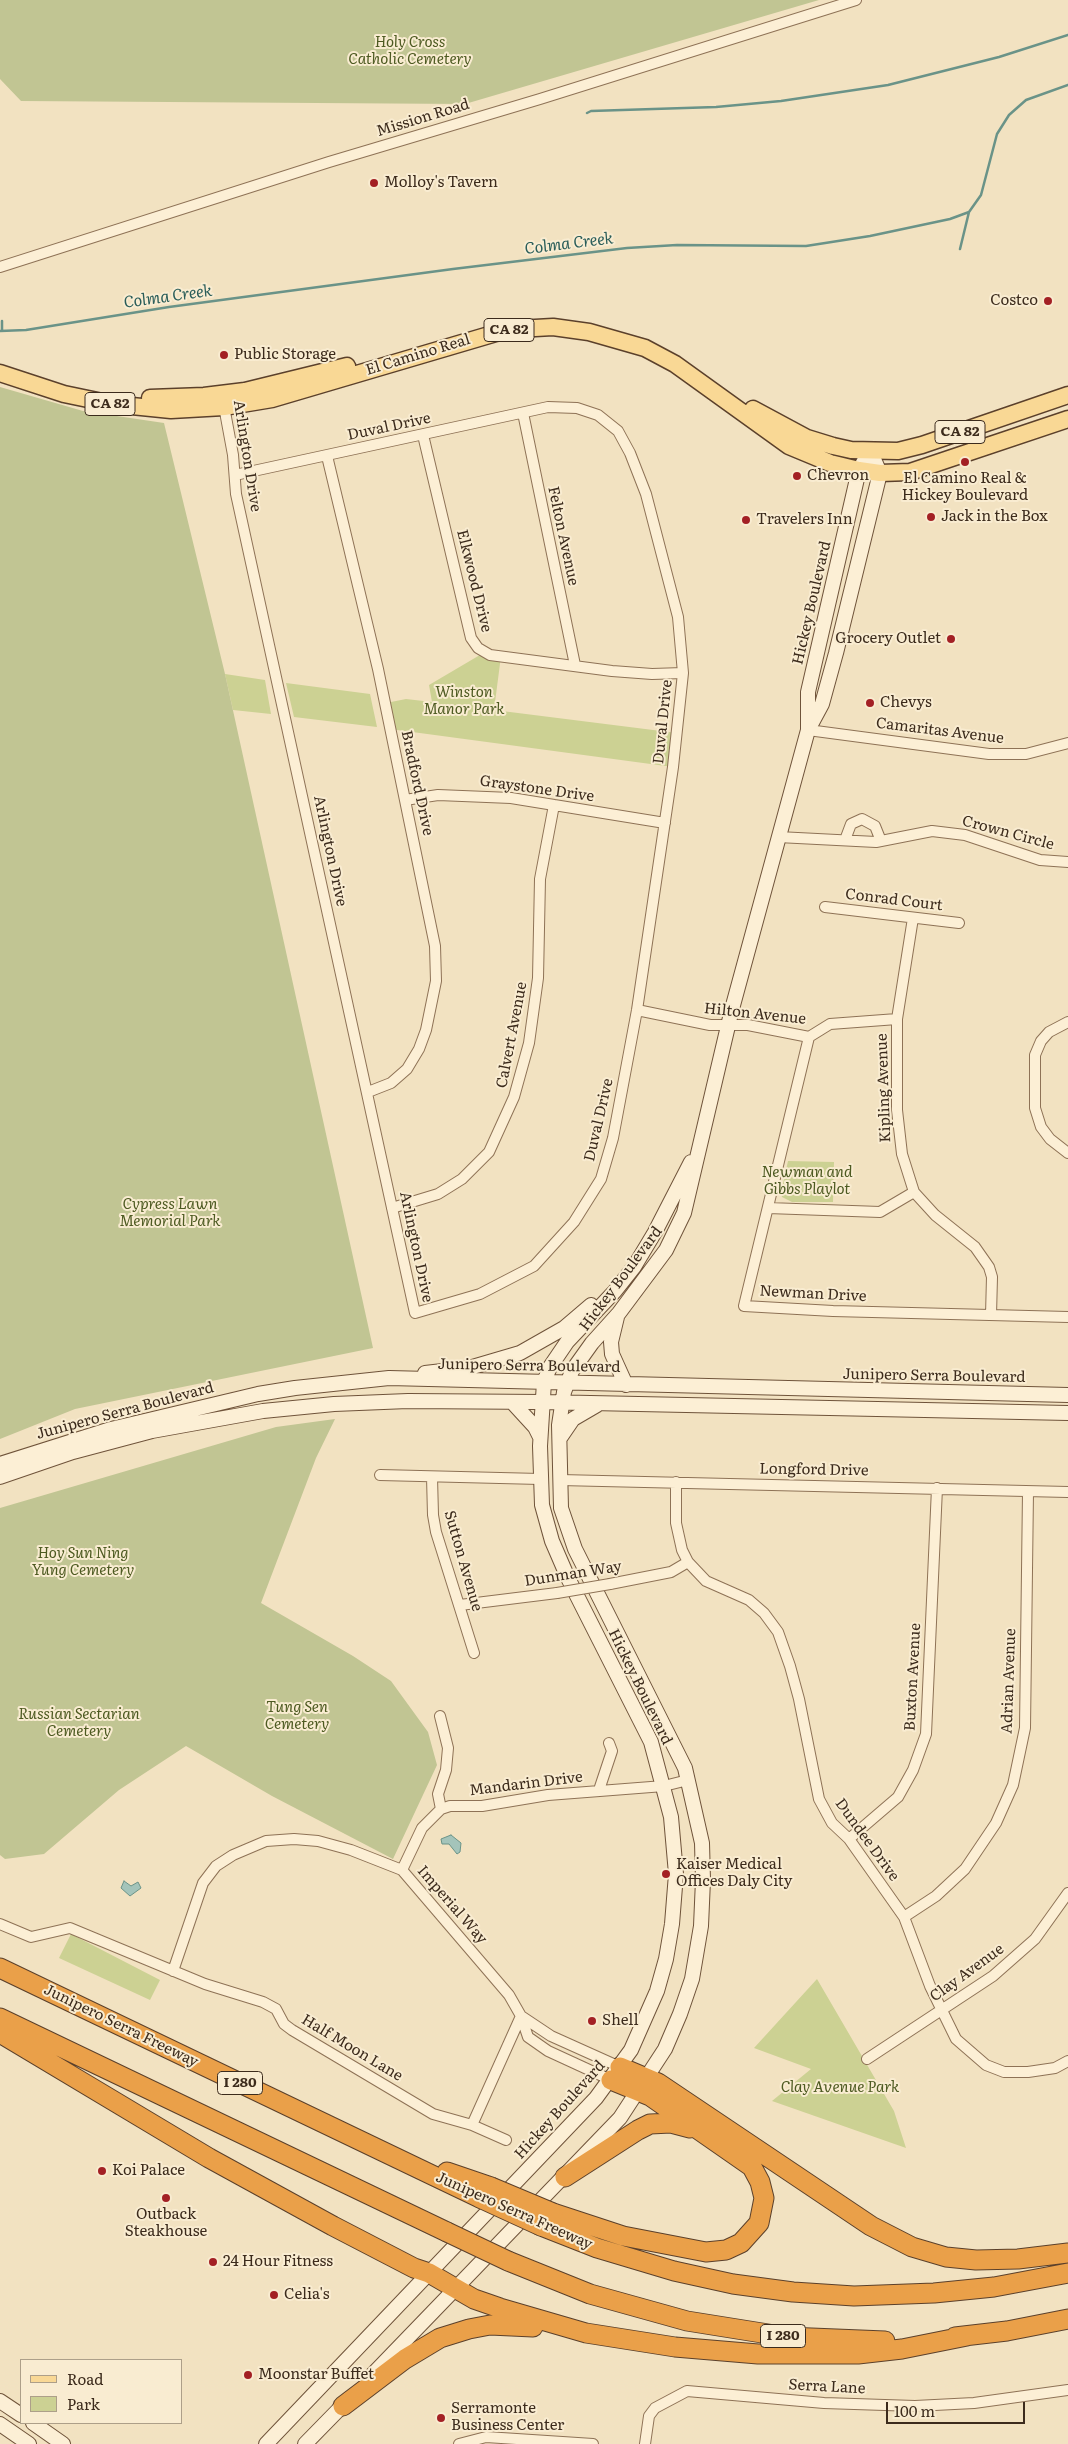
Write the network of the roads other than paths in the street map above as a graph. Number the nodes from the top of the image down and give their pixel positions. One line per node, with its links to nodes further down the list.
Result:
1 (856, 0): 2 (street, Mission Road)
2 (0, 267)
3 (0, 364): 6 (main road, El Camino Real / CA 82)
4 (0, 373): 6 (main road, El Camino Real / CA 82)
5 (1068, 395): 10 (main road, El Camino Real / CA 82)
6 (223, 401): 10 (main road, El Camino Real / CA 82); 12 (main road, El Camino Real / CA 82); 14 (street, Arlington Drive)
7 (523, 413): 9 (street, Duval Drive); 15 (street, Felton Avenue); 16 (street, Duval Drive)
8 (1068, 419): 13 (main road, El Camino Real / CA 82)
9 (424, 435): 11 (street, Duval Drive); 15 (street, Elkwood Drive)
10 (870, 450): 12 (main road, Hickey Boulevard); 13 (main road)
11 (327, 456): 14 (street, Duval Drive); 19 (street, Bradford Drive)
12 (859, 470): 13 (main road, El Camino Real / CA 82); 17 (main road, Hickey Boulevard)
13 (880, 474): 17 (main road, Hickey Boulevard)
14 (235, 475): 34 (street, Arlington Drive)
15 (575, 666): 16 (street, Elkwood Drive)
16 (683, 673): 21 (street, Duval Drive)
17 (808, 730): 18 (street, Camaritas Avenue); 22 (main road, Hickey Boulevard)
18 (1068, 743)
19 (405, 800): 20 (street, Graystone Drive); 34 (street, Bradford Drive)
20 (554, 805): 21 (street, Graystone Drive); 38 (street, Calvert Avenue)
21 (665, 823): 29 (street, Duval Drive)
22 (778, 837): 23 (street, Crown Circle); 32 (main road, Hickey Boulevard)
23 (845, 840): 24 (street, Crown Circle); 24 (street)
24 (881, 841): 25 (street, Crown Circle)
25 (1068, 862)
26 (825, 907): 27 (street, Conrad Court)
27 (913, 918): 28 (street, Conrad Court); 30 (street, Kipling Avenue)
28 (959, 923)
29 (637, 1010): 32 (street, Hilton Avenue); 41 (street, Duval Drive)
30 (897, 1019): 33 (street, Hilton Avenue); 37 (street, Kipling Avenue)
31 (1068, 1022): 36 (street)
32 (730, 1025): 33 (street, Hilton Avenue); 35 (main road, Hickey Boulevard)
33 (809, 1036): 39 (street, Newman Drive)
34 (368, 1092): 38 (street, Arlington Drive)
35 (697, 1151): 40 (main road, Hickey Boulevard); 42 (main road, Hickey Boulevard)
36 (1068, 1153)
37 (914, 1192): 39 (street); 43 (street, Kipling Avenue)
38 (392, 1208): 41 (street, Arlington Drive)
39 (768, 1208): 43 (street, Newman Drive)
40 (622, 1283): 45 (main road); 46 (main road, Hickey Boulevard)
41 (415, 1313)
42 (619, 1313): 47 (main road, Hickey Boulevard); 48 (main road)
43 (991, 1315): 44 (street, Newman Drive)
44 (1068, 1317)
45 (389, 1378): 46 (main road, Junipero Serra Boulevard); 57 (main road, Junipero Serra Boulevard)
46 (544, 1382): 47 (main road, Junipero Serra Boulevard); 51 (main road, Hickey Boulevard)
47 (567, 1382): 48 (main road, Junipero Serra Boulevard); 52 (main road, Hickey Boulevard)
48 (626, 1385): 49 (main road, Junipero Serra Boulevard)
49 (1068, 1394)
50 (513, 1402): 51 (main road, Junipero Serra Boulevard); 55 (main road); 59 (main road, Junipero Serra Boulevard)
51 (543, 1402): 52 (main road, Junipero Serra Boulevard); 55 (main road, Hickey Boulevard)
52 (562, 1403): 53 (main road, Junipero Serra Boulevard); 56 (main road, Hickey Boulevard)
53 (600, 1404): 54 (main road, Junipero Serra Boulevard); 56 (main road)
54 (1068, 1413)
55 (540, 1438): 61 (main road, Hickey Boulevard)
56 (559, 1440): 62 (main road, Hickey Boulevard)
57 (0, 1464)
58 (380, 1475): 60 (street)
59 (0, 1476)
60 (432, 1477): 61 (street); 68 (street, Sutton Avenue)
61 (540, 1480): 73 (main road, Hickey Boulevard)
62 (560, 1480): 63 (street, Longford Drive); 72 (main road, Hickey Boulevard)
63 (676, 1482): 64 (street, Longford Drive); 67 (street, Dundee Drive)
64 (937, 1488): 65 (street, Longford Drive); 76 (street, Buxton Avenue)
65 (1028, 1492): 66 (street, Longford Drive); 79 (street, Adrian Avenue)
66 (1068, 1492)
67 (688, 1562): 68 (street, Dunman Way, bridge); 76 (street, Dundee Drive)
68 (460, 1605): 69 (street, Sutton Avenue)
69 (474, 1653)
70 (440, 1716): 75 (street)
71 (609, 1743): 74 (street, Mandarin Drive)
72 (688, 1780): 73 (street, Mandarin Drive); 90 (main road, Hickey Boulevard)
73 (664, 1786): 74 (street, Mandarin Drive); 89 (main road, Hickey Boulevard)
74 (599, 1790): 75 (street, Mandarin Drive)
75 (441, 1809): 77 (street)
76 (849, 1839): 79 (street, Dundee Drive)
77 (402, 1870): 82 (street, Imperial Way); 84 (street, Imperial Way)
78 (1068, 1893): 83 (street, Clay Avenue)
79 (904, 1918): 83 (street, Dundee Drive)
80 (0, 1924): 82 (street, Half Moon Lane)
81 (0, 1968): 95 (highway, Junipero Serra Freeway / I 280, bridge)
82 (173, 1971): 91 (street, Half Moon Lane)
83 (942, 2009): 87 (street, Clay Avenue); 88 (street, Dundee Drive)
84 (521, 2016): 89 (street, Imperial Way); 89 (street, Imperial Way); 91 (street)
85 (0, 2018): 102 (highway, I 280, bridge)
86 (0, 2033): 97 (highway)
87 (867, 2060)
88 (1068, 2061)
89 (616, 2073): 90 (highway); 97 (main road, Hickey Boulevard)
90 (644, 2084): 92 (highway); 94 (main road, Hickey Boulevard); 96 (highway)
91 (472, 2125): 93 (street, Half Moon Lane)
92 (709, 2137): 94 (highway); 95 (highway)
93 (506, 2140)
94 (565, 2177): 99 (main road, Hickey Boulevard)
95 (547, 2220): 98 (highway, Junipero Serra Freeway / I 280)
96 (1068, 2252)
97 (429, 2272): 99 (highway); 111 (main road, Hickey Boulevard)
98 (1068, 2273)
99 (456, 2288): 101 (highway); 105 (main road, Hickey Boulevard)
100 (1068, 2319): 102 (highway, I 280)
101 (586, 2333): 102 (highway); 105 (highway)
102 (967, 2336)
103 (1068, 2390): 115 (street, Serra Lane)
104 (0, 2401): 106 (main road)
105 (342, 2406): 112 (main road, Hickey Boulevard)
106 (20, 2414)
107 (0, 2424): 109 (main road)
108 (34, 2424): 110 (main road)
109 (29, 2444)
110 (62, 2444)
111 (266, 2444)
112 (305, 2444)
113 (459, 2444): 114 (street)
114 (593, 2444)
115 (645, 2444)

